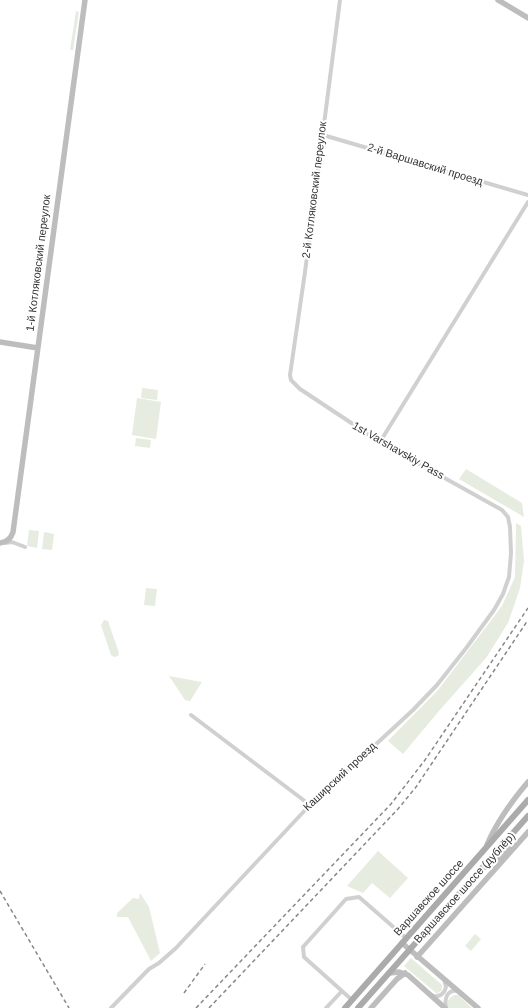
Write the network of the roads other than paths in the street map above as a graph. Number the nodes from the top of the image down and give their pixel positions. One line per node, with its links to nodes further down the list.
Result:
1 (84, 0): 9 (street, 1-й Котляковский переулок)
2 (340, 0): 5 (street, 2-й Котляковский переулок)
3 (498, 0): 4 (street)
4 (528, 18)
5 (323, 135): 6 (street, 2-й Варшавский проезд); 10 (street, 2-й Котляковский переулок)
6 (528, 195)
7 (528, 202): 11 (street)
8 (0, 342): 9 (street)
9 (38, 348): 13 (street, 1-й Котляковский переулок)
10 (291, 380): 11 (street, 1st Varshavskiy Pass)
11 (380, 442): 12 (street, 1st Varshavskiy Pass)
12 (508, 517): 20 (street, Каширский проезд)
13 (12, 535): 14 (street); 15 (street)
14 (1, 543): 15 (street)
15 (16, 543): 16 (street)
16 (25, 547)
17 (191, 715): 20 (street)
18 (528, 782): 24 (street, Варшавское шоссе (дублёр))
19 (528, 800): 24 (main road, Варшавское шоссе)
20 (310, 805): 36 (street, Каширский проезд)
21 (528, 816): 25 (main road, Варшавское шоссе)
22 (528, 832): 23 (street, Варшавское шоссе (дублёр))
23 (519, 842): 25 (street); 28 (street, Варшавское шоссе (дублёр))
24 (486, 848): 26 (main road, Варшавское шоссе)
25 (479, 871): 27 (main road, Варшавское шоссе)
26 (404, 941): 27 (street); 32 (street); 35 (main road, Варшавское шоссе)
27 (410, 950): 28 (street); 29 (main road, Варшавское шоссе)
28 (417, 957): 31 (street)
29 (389, 973): 30 (street); 39 (main road, Варшавское шоссе)
30 (405, 973): 34 (street); 40 (street)
31 (444, 979): 33 (street); 34 (street)
32 (342, 991): 35 (street); 37 (street)
33 (460, 992): 41 (street); 42 (street)
34 (431, 994): 41 (street)
35 (352, 1000): 38 (main road, Варшавское шоссе)
36 (111, 1008)
37 (326, 1008)
38 (344, 1008)
39 (358, 1008)
40 (371, 1008)
41 (446, 1008)
42 (478, 1008)

